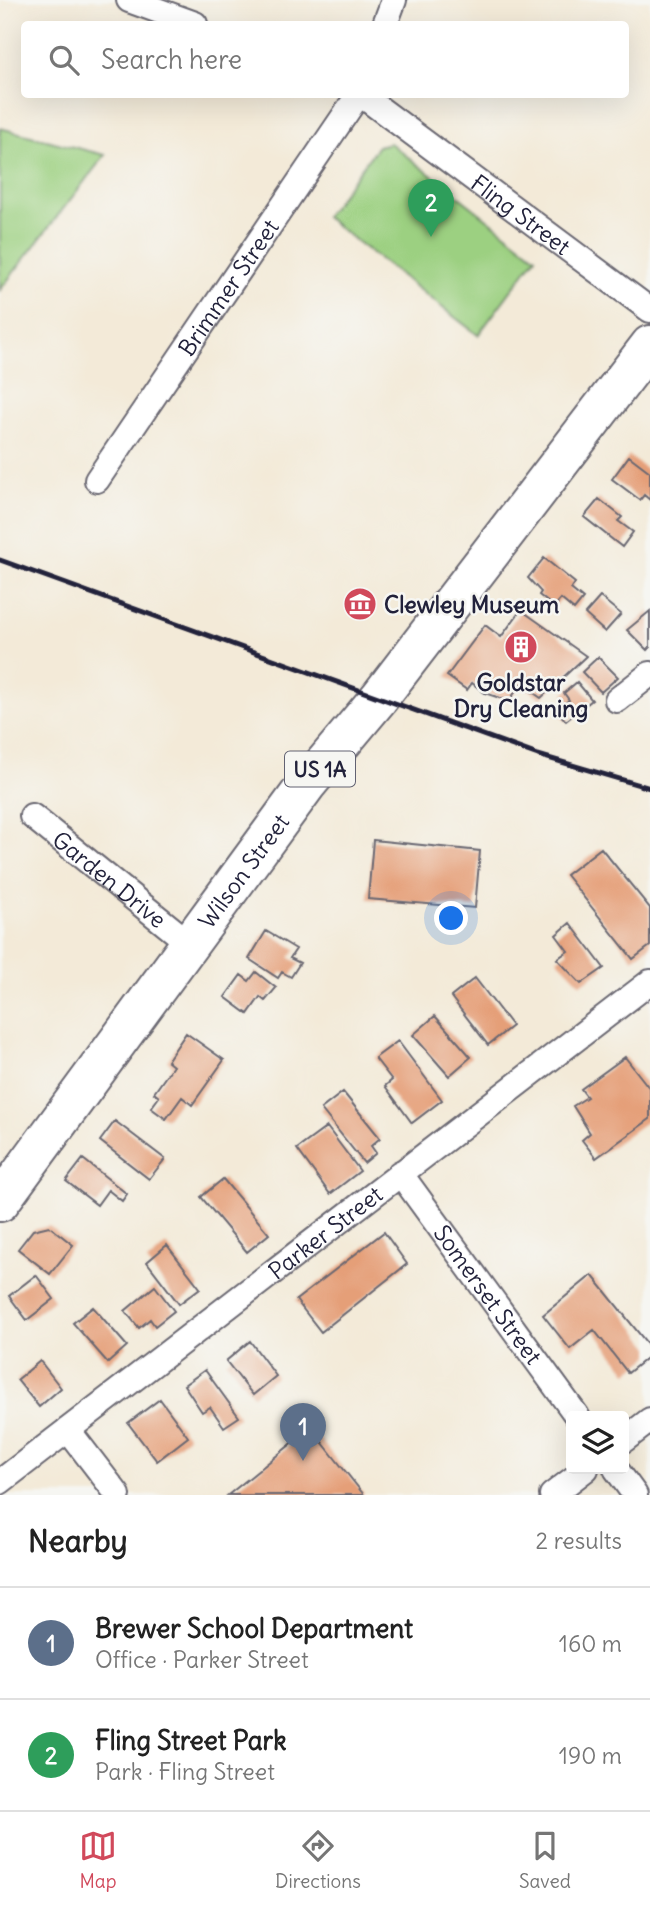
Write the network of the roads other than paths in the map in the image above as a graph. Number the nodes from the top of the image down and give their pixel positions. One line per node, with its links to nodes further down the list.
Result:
1 (129, 0): 3 (street)
2 (394, 0): 4 (street)
3 (187, 21)
4 (386, 21)
5 (357, 98): 9 (street, Brimmer Street)
6 (365, 98): 7 (street, Fling Street)
7 (650, 310)
8 (650, 345): 13 (main road, Wilson Street / US 1A)
9 (97, 480)
10 (650, 674): 11 (street)
11 (617, 700)
12 (32, 816): 13 (street, Garden Drive)
13 (188, 943): 16 (main road, Wilson Street / US 1A)
14 (650, 982): 15 (street, Parker Street)
15 (400, 1173): 17 (street, Somerset Street); 19 (street, Parker Street)
16 (4, 1190)
17 (574, 1411)
18 (650, 1420): 20 (street)
19 (68, 1430): 23 (street, Parker Street); 24 (street)
20 (629, 1436)
21 (579, 1474): 25 (street)
22 (620, 1474): 26 (street)
23 (0, 1482)
24 (118, 1495)
25 (552, 1495)
26 (635, 1495)

